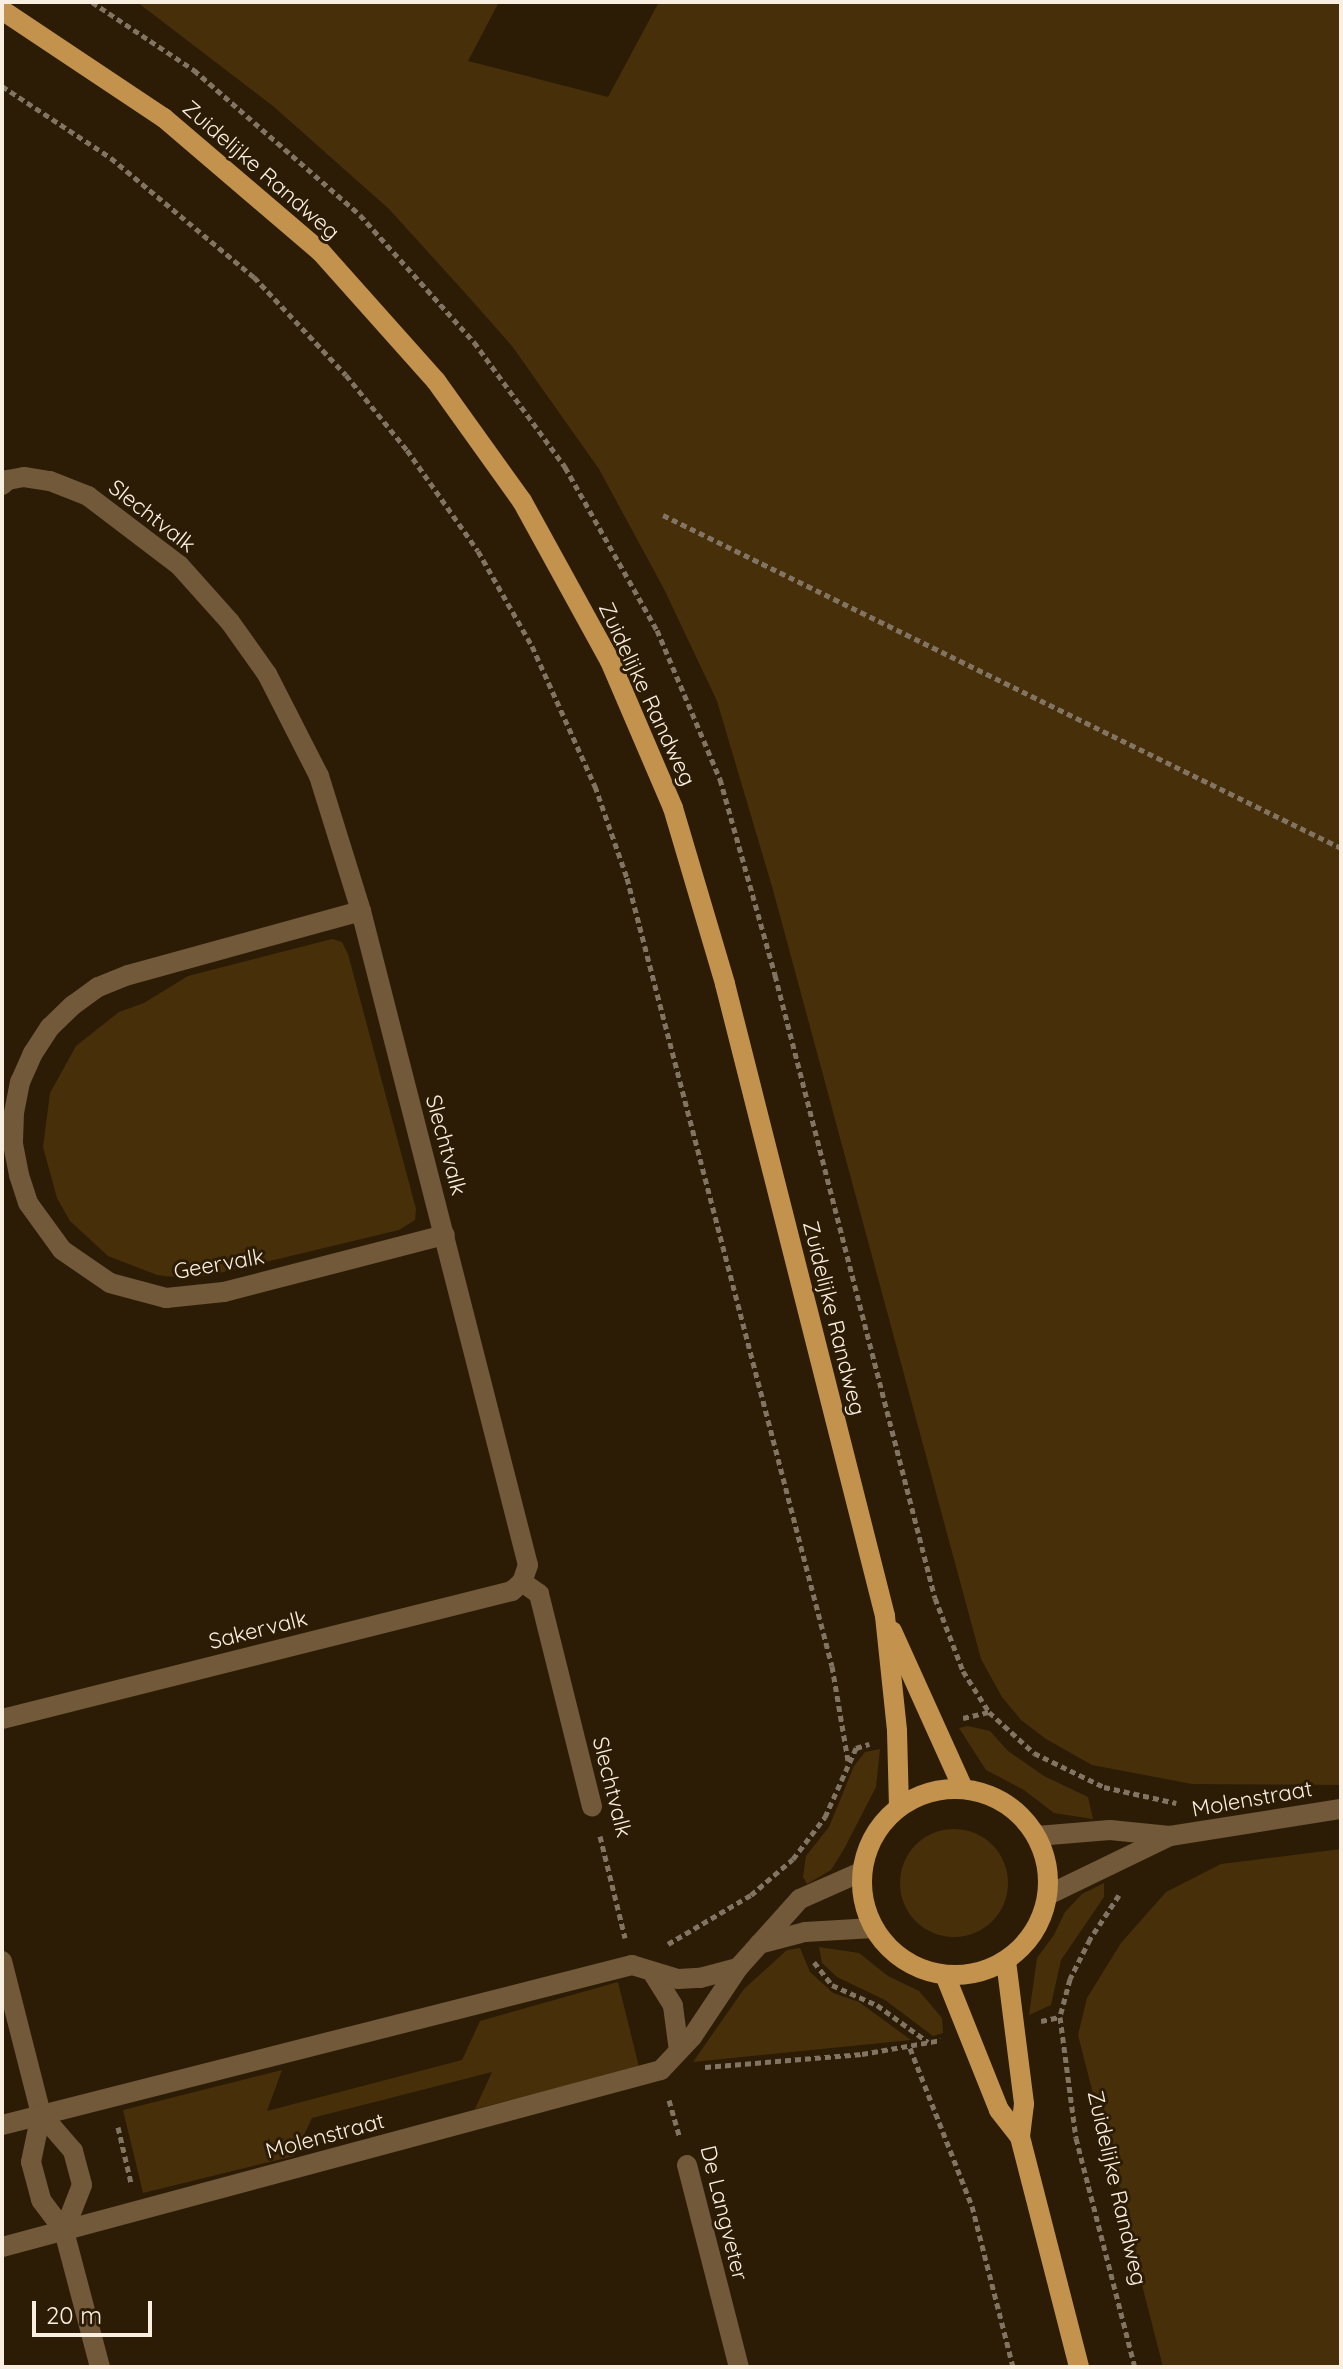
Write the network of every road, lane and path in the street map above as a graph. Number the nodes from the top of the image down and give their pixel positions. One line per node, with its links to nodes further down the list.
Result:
1 (2, 10): 9 (main road, Zuidelijke Randweg)
2 (2, 86): 12 (path)
3 (2, 485): 6 (street, Slechtvalk)
4 (663, 515): 5 (path)
5 (1341, 848)
6 (361, 911): 7 (street, Slechtvalk); 7 (street, Geervalk)
7 (445, 1235): 8 (street, Slechtvalk)
8 (522, 1582): 11 (street, Sakervalk); 16 (street, Slechtvalk)
9 (885, 1616): 14 (main road, Zuidelijke Randweg); 15 (main road, Zuidelijke Randweg)
10 (989, 1712): 13 (path)
11 (2, 1719)
12 (848, 1761)
13 (1104, 1787)
14 (963, 1788): 15 (main road); 18 (main road)
15 (899, 1806): 21 (main road)
16 (592, 1807): 29 (path, Slechtvalk)
17 (1341, 1809): 19 (street, Molenstraat)
18 (1037, 1836): 19 (street, Molenstraat); 23 (main road)
19 (1170, 1836): 23 (street, Molenstraat)
20 (793, 1859): 29 (path)
21 (861, 1872): 24 (main road); 26 (street)
22 (1120, 1894): 48 (path, Zuidelijke Randweg)
23 (1048, 1895): 28 (main road)
24 (873, 1928): 25 (street); 32 (main road)
25 (805, 1932): 26 (street); 33 (path)
26 (759, 1944): 30 (street)
27 (2, 1961): 37 (street)
28 (1006, 1961): 32 (main road); 39 (main road)
29 (632, 1965): 31 (street); 36 (street)
30 (738, 1968): 31 (street); 34 (street)
31 (654, 1975): 34 (street)
32 (945, 1975): 39 (main road)
33 (910, 2048): 35 (path); 46 (path)
34 (679, 2051): 35 (street)
35 (661, 2070): 40 (path, De Langveter); 41 (street, Molenstraat)
36 (111, 2097): 37 (street); 41 (path)
37 (41, 2114): 38 (street); 42 (street); 42 (street)
38 (2, 2125)
39 (1020, 2137): 47 (main road)
40 (687, 2165): 45 (street, De Langveter)
41 (137, 2212): 42 (street, Molenstraat)
42 (64, 2231): 43 (street, Molenstraat); 44 (street)
43 (2, 2247)
44 (100, 2367)
45 (739, 2367)
46 (1013, 2367)
47 (1079, 2367)
48 (1135, 2367)

